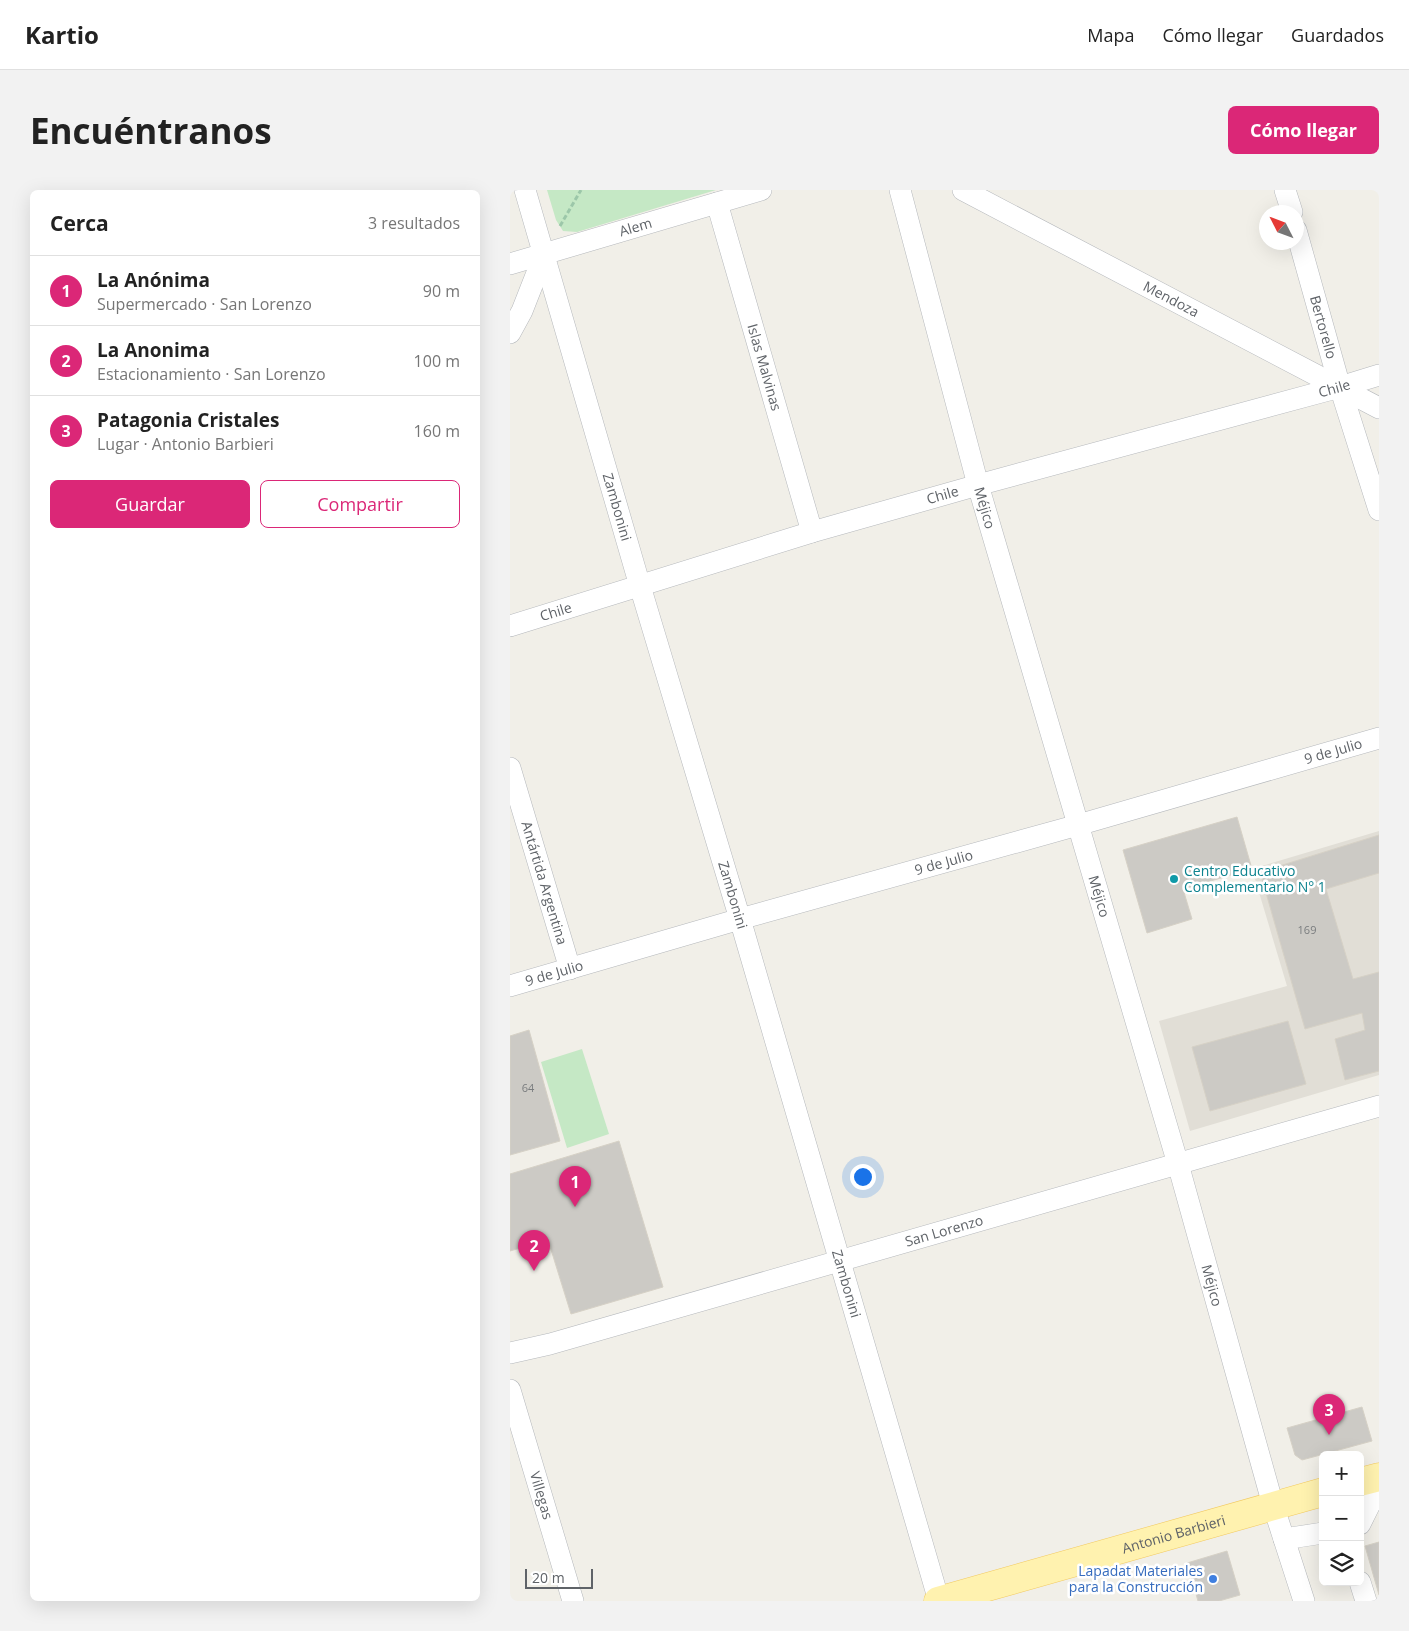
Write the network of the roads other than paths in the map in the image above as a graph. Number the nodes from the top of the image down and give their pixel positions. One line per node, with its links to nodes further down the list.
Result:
1 (526, 190): 9 (street, Zambonini)
2 (761, 190): 6 (street, Alem)
3 (900, 190): 15 (street, Méjico)
4 (963, 190): 13 (street, Mendoza)
5 (1286, 190): 7 (street)
6 (717, 203): 9 (street, Alem); 17 (street, Islas Malvinas)
7 (1290, 205)
8 (1302, 250): 13 (street, Bertorello)
9 (544, 255): 10 (street, Alem); 11 (street); 18 (street, Zambonini)
10 (510, 264)
11 (510, 333)
12 (1379, 375): 13 (street, Chile)
13 (1340, 387): 14 (street, Mendoza); 15 (street, Chile); 16 (street, Bertorello)
14 (1379, 408)
15 (978, 485): 17 (street, Chile); 22 (street, Méjico)
16 (1379, 510)
17 (812, 532): 18 (street, Chile)
18 (640, 586): 19 (street, Chile); 23 (street, Zambonini)
19 (510, 626)
20 (1379, 738): 22 (street, 9 de Julio)
21 (510, 768): 24 (street, Antártida Argentina)
22 (1078, 825): 23 (street, 9 de Julio); 27 (street, Méjico)
23 (740, 919): 24 (street, 9 de Julio); 28 (street, Zambonini)
24 (570, 969): 25 (street, 9 de Julio)
25 (510, 986)
26 (1379, 1106): 27 (street, San Lorenzo)
27 (1178, 1164): 28 (street, San Lorenzo); 35 (street, Méjico)
28 (839, 1261): 29 (street, San Lorenzo); 43 (street, Zambonini)
29 (510, 1354)
30 (510, 1390): 42 (street, Villegas)
31 (1379, 1477): 32 (main road)
32 (1364, 1481)
33 (1379, 1486): 37 (street)
34 (1319, 1493): 35 (main road, Antonio Barbieri)
35 (1273, 1506): 40 (street, Méjico); 43 (main road, Antonio Barbieri)
36 (1379, 1512): 38 (street)
37 (1364, 1517)
38 (1364, 1522)
39 (1319, 1534): 40 (street)
40 (1284, 1539): 44 (street, Méjico)
41 (1361, 1586): 45 (street)
42 (573, 1601)
43 (939, 1601)
44 (1304, 1601)
45 (1366, 1601)

